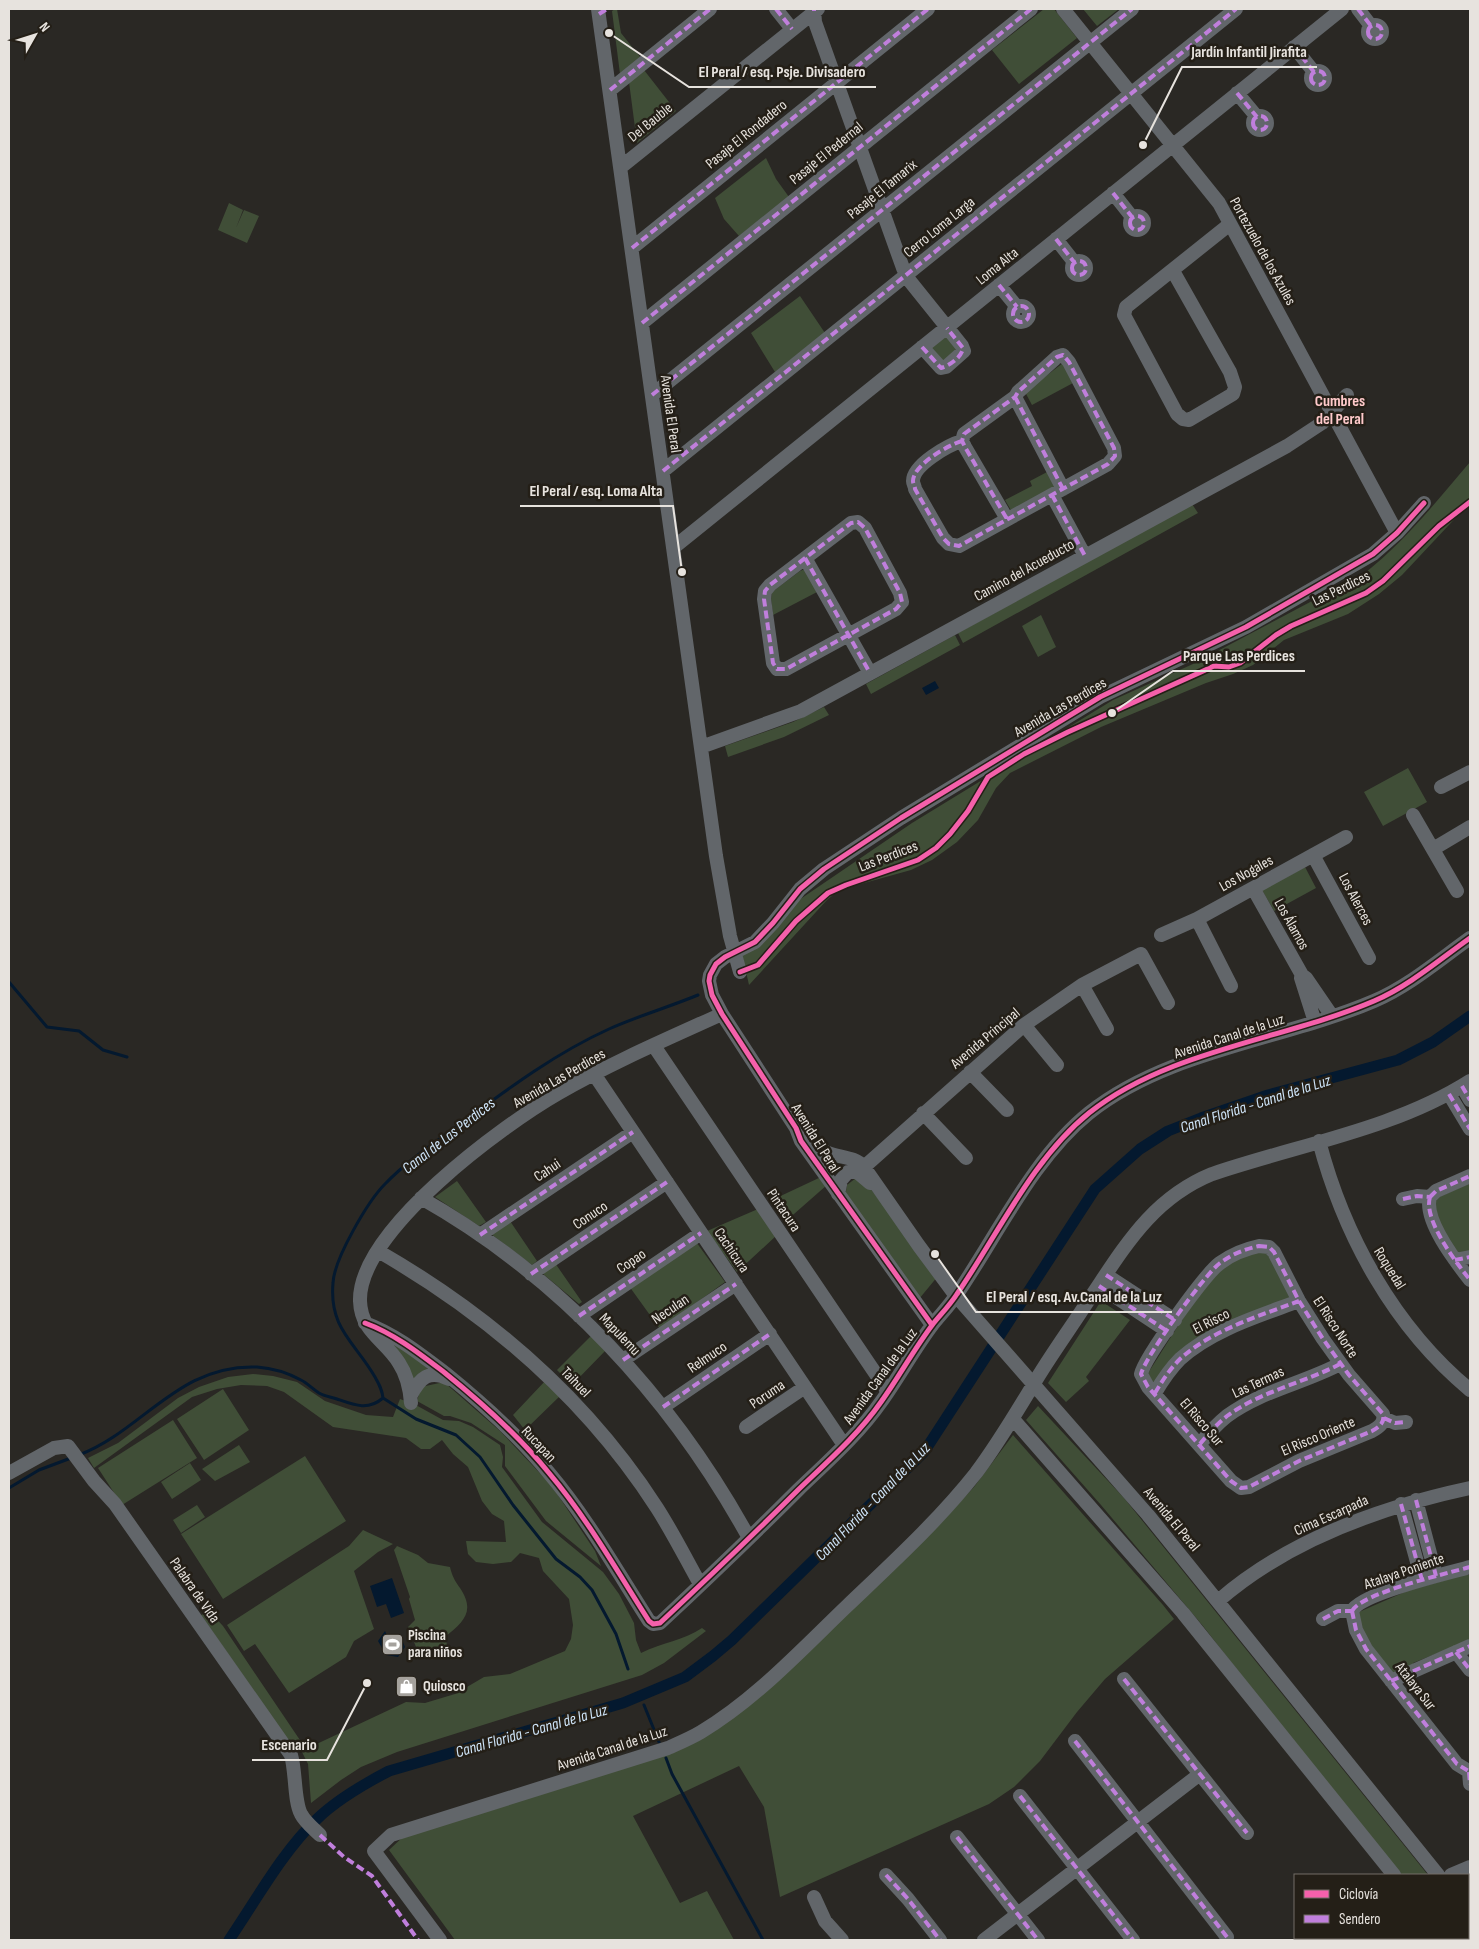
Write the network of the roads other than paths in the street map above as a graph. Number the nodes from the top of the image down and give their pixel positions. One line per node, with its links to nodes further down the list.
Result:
1 (710, 9): 18 (street)
2 (776, 9): 13 (street)
3 (928, 9): 17 (street, Pasaje El Rondadero)
4 (1031, 9): 23 (street, Pasaje El Pedernal)
5 (1063, 9): 14 (street, Portezuelo de los Azules)
6 (1132, 9): 14 (street, Pasaje El Tamarix)
7 (1236, 9): 19 (street, Cerro Loma Larga)
8 (1342, 9): 15 (street, Loma Alta)
9 (1358, 9): 12 (street)
10 (815, 10): 13 (street, Del Bauble); 17 (street)
11 (601, 11): 18 (street, Avenida El Peral)
12 (1371, 26)
13 (792, 29): 24 (street, Del Bauble)
14 (1090, 42): 19 (street, Portezuelo de los Azules); 26 (street, Pasaje El Tamarix)
15 (1294, 47): 16 (street); 20 (street, Loma Alta)
16 (1314, 72)
17 (837, 82): 23 (street); 30 (street, Pasaje El Rondadero)
18 (610, 90): 24 (street, Avenida El Peral)
19 (1131, 93): 22 (street, Portezuelo de los Azules); 32 (street, Cerro Loma Larga)
20 (1238, 93): 21 (street); 22 (street, Loma Alta)
21 (1257, 117)
22 (1173, 145): 25 (street, Loma Alta); 28 (street, Portezuelo de los Azules)
23 (860, 147): 26 (street); 36 (street, Pasaje El Pedernal)
24 (620, 167): 30 (street, Avenida El Peral)
25 (1113, 193): 27 (street); 29 (street, Loma Alta)
26 (882, 210): 32 (street); 39 (street, Pasaje El Tamarix)
27 (1132, 217)
28 (1230, 224): 31 (street); 42 (street, Portezuelo de los Azules)
29 (1056, 239): 33 (street); 34 (street, Loma Alta)
30 (632, 248): 36 (street, Avenida El Peral)
31 (1173, 271): 31 (street)
32 (906, 274): 37 (street); 44 (street, Cerro Loma Larga)
33 (1083, 274)
34 (999, 285): 35 (street); 37 (street, Loma Alta)
35 (1017, 307)
36 (642, 323): 39 (street, Avenida El Peral)
37 (947, 328): 38 (street, Loma Alta); 38 (street)
38 (922, 347): 49 (street, Loma Alta)
39 (652, 395): 44 (street, Avenida El Peral)
40 (1347, 395): 42 (street, Camino del Acueducto)
41 (1015, 397): 43 (street); 45 (street); 45 (street)
42 (1333, 412): 48 (street, Portezuelo de los Azules); 50 (street, Camino del Acueducto)
43 (962, 441): 47 (street); 47 (street)
44 (663, 471): 49 (street, Avenida El Peral)
45 (1058, 492): 47 (street); 50 (street)
46 (1424, 503): 48 (street, Avenida Las Perdices)
47 (1007, 519)
48 (1397, 533): 67 (street, Avenida Las Perdices)
49 (673, 548): 54 (street, Avenida El Peral)
50 (1085, 556): 53 (street, Camino del Acueducto)
51 (805, 558): 52 (street); 52 (street); 52 (street)
52 (848, 635): 53 (street)
53 (870, 674): 54 (street, Camino del Acueducto)
54 (702, 747): 67 (street, Avenida El Peral)
55 (1470, 772): 56 (street)
56 (1440, 787)
57 (1413, 815): 60 (street)
58 (1470, 827): 60 (street)
59 (1346, 837): 61 (street, Los Nogales)
60 (1432, 849): 63 (street)
61 (1314, 855): 62 (street, Los Nogales); 68 (street, Los Alerces)
62 (1253, 888): 64 (street, Los Nogales); 70 (street, Los Álamos)
63 (1457, 891)
64 (1197, 919): 65 (street, Los Nogales); 72 (street)
65 (1161, 935)
66 (1470, 938): 75 (street, Avenida Canal de la Luz)
67 (730, 955): 69 (street, Avenida El Peral); 74 (street, Avenida El Peral)
68 (1369, 958)
69 (740, 972)
70 (1302, 975): 75 (street, Los Álamos); 76 (street, Los Álamos)
71 (1082, 985): 73 (street, Avenida Principal); 77 (street, Avenida Principal); 78 (street)
72 (1231, 986)
73 (1168, 1003)
74 (722, 1014): 79 (street, Avenida Las Perdices); 88 (street, Avenida El Peral)
75 (1332, 1016): 76 (street, Avenida Canal de la Luz)
76 (1315, 1022): 110 (street, Avenida Canal de la Luz)
77 (1024, 1025): 80 (street); 81 (street, Avenida Principal)
78 (1107, 1028)
79 (654, 1046): 82 (street, Avenida Las Perdices); 123 (street, Pintacura)
80 (1057, 1065)
81 (970, 1072): 86 (street); 87 (street, Avenida Principal)
82 (594, 1074): 90 (street, Cachicura); 99 (street, Avenida Las Perdices)
83 (1466, 1084): 84 (street, Avenida Canal de la Luz); 85 (street)
84 (1449, 1094): 89 (street); 91 (street, Avenida Canal de la Luz)
85 (1470, 1100)
86 (1007, 1110)
87 (923, 1113): 92 (street); 93 (street, Avenida Principal)
88 (796, 1128): 93 (street, Avenida El Peral); 97 (street, Avenida El Peral)
89 (1470, 1129)
90 (633, 1132): 95 (street, Cachicura); 102 (street, Cahui)
91 (1319, 1141): 107 (street, Avenida Canal de la Luz); 122 (street, Roquedal)
92 (966, 1158)
93 (864, 1167): 96 (street, Avenida El Peral)
94 (1470, 1176): 98 (street)
95 (667, 1182): 101 (street, Cachicura); 106 (street, Conuco)
96 (877, 1186): 97 (street, Avenida El Peral); 110 (street, Avenida El Peral)
97 (838, 1194): 114 (street, Avenida El Peral)
98 (1430, 1197): 100 (street); 105 (street)
99 (420, 1198): 102 (street, Mapulemu); 103 (street, Avenida Las Perdices)
100 (1403, 1199)
101 (701, 1233): 109 (street, Cachicura); 112 (street, Copao)
102 (480, 1235): 106 (street, Mapulemu)
103 (378, 1251): 113 (street, Avenida Las Perdices); 141 (street, Taihuel)
104 (1470, 1257): 105 (street)
105 (1455, 1260): 108 (street)
106 (531, 1274): 112 (street, Mapulemu)
107 (1102, 1280): 115 (street); 120 (street, Avenida Canal de la Luz)
108 (1470, 1280)
109 (736, 1284): 116 (street, Cachicura); 117 (street, Neculan)
110 (956, 1296): 114 (street, Avenida Canal de la Luz); 120 (street, Avenida El Peral)
111 (1299, 1301): 115 (street, El Risco Norte); 118 (street, El Risco Norte); 124 (street, El Risco)
112 (579, 1316): 117 (street, Mapulemu)
113 (364, 1323): 119 (street, Rucapan); 119 (street)
114 (932, 1325): 123 (street, Avenida Canal de la Luz)
115 (1171, 1326): 124 (street, El Risco Sur)
116 (770, 1334): 121 (street, Cachicura); 125 (street, Relmuco)
117 (623, 1360): 125 (street, Mapulemu)
118 (1340, 1364): 126 (street, El Risco Norte); 130 (street, Las Termas)
119 (454, 1381): 145 (street, Rucapan)
120 (1033, 1385): 127 (street, Avenida Canal de la Luz); 142 (street, Avenida El Peral)
121 (805, 1387): 129 (street, Poruma); 131 (street, Cachicura)
122 (1470, 1390)
123 (888, 1392): 131 (street, Avenida Canal de la Luz)
124 (1155, 1393): 130 (street, El Risco Sur)
125 (663, 1407): 137 (street, Mapulemu)
126 (1384, 1418): 128 (street); 133 (street, El Risco Oriente)
127 (1013, 1419): 161 (street); 168 (street, Avenida Canal de la Luz)
128 (1406, 1422)
129 (746, 1427)
130 (1200, 1444): 133 (street, El Risco Sur)
131 (844, 1445): 137 (street, Avenida Canal de la Luz)
132 (9, 1473): 157 (street, Palabra de Vida)
133 (1241, 1488)
134 (1470, 1488): 135 (street, Cima Escarpada)
135 (1416, 1500): 136 (street, Cima Escarpada); 139 (street)
136 (1402, 1504): 140 (street); 142 (street, Cima Escarpada)
137 (748, 1538): 141 (street, Avenida Canal de la Luz)
138 (1470, 1567): 139 (street, Atalaya Poniente)
139 (1436, 1576): 140 (street, Atalaya Poniente)
140 (1422, 1580): 143 (street, Atalaya Poniente)
141 (700, 1584): 145 (street, Avenida Canal de la Luz)
142 (1218, 1600): 162 (street, Avenida El Peral)
143 (1352, 1611): 144 (street, Atalaya Poniente); 150 (street, Atalaya Sur)
144 (1323, 1619)
145 (654, 1624)
146 (1470, 1646): 147 (street)
147 (1456, 1652): 148 (street); 150 (street)
148 (1470, 1670)
149 (1124, 1679): 152 (street)
150 (1391, 1681): 153 (street, Atalaya Sur)
151 (1075, 1740): 155 (street)
152 (1200, 1774): 155 (street); 156 (street)
153 (1470, 1776)
154 (1020, 1796): 160 (street)
155 (1137, 1821): 160 (street); 167 (street)
156 (1247, 1833)
157 (320, 1835)
158 (957, 1837): 166 (street)
159 (1470, 1867): 163 (street)
160 (1077, 1868): 166 (street); 173 (street)
161 (1393, 1874)
162 (1437, 1874)
163 (1453, 1874)
164 (886, 1875): 170 (street)
165 (814, 1898): 169 (street)
166 (1018, 1914): 171 (street); 172 (street)
167 (1227, 1937)
168 (440, 1940)
169 (842, 1940)
170 (940, 1940)
171 (984, 1940)
172 (1038, 1940)
173 (1133, 1940)

